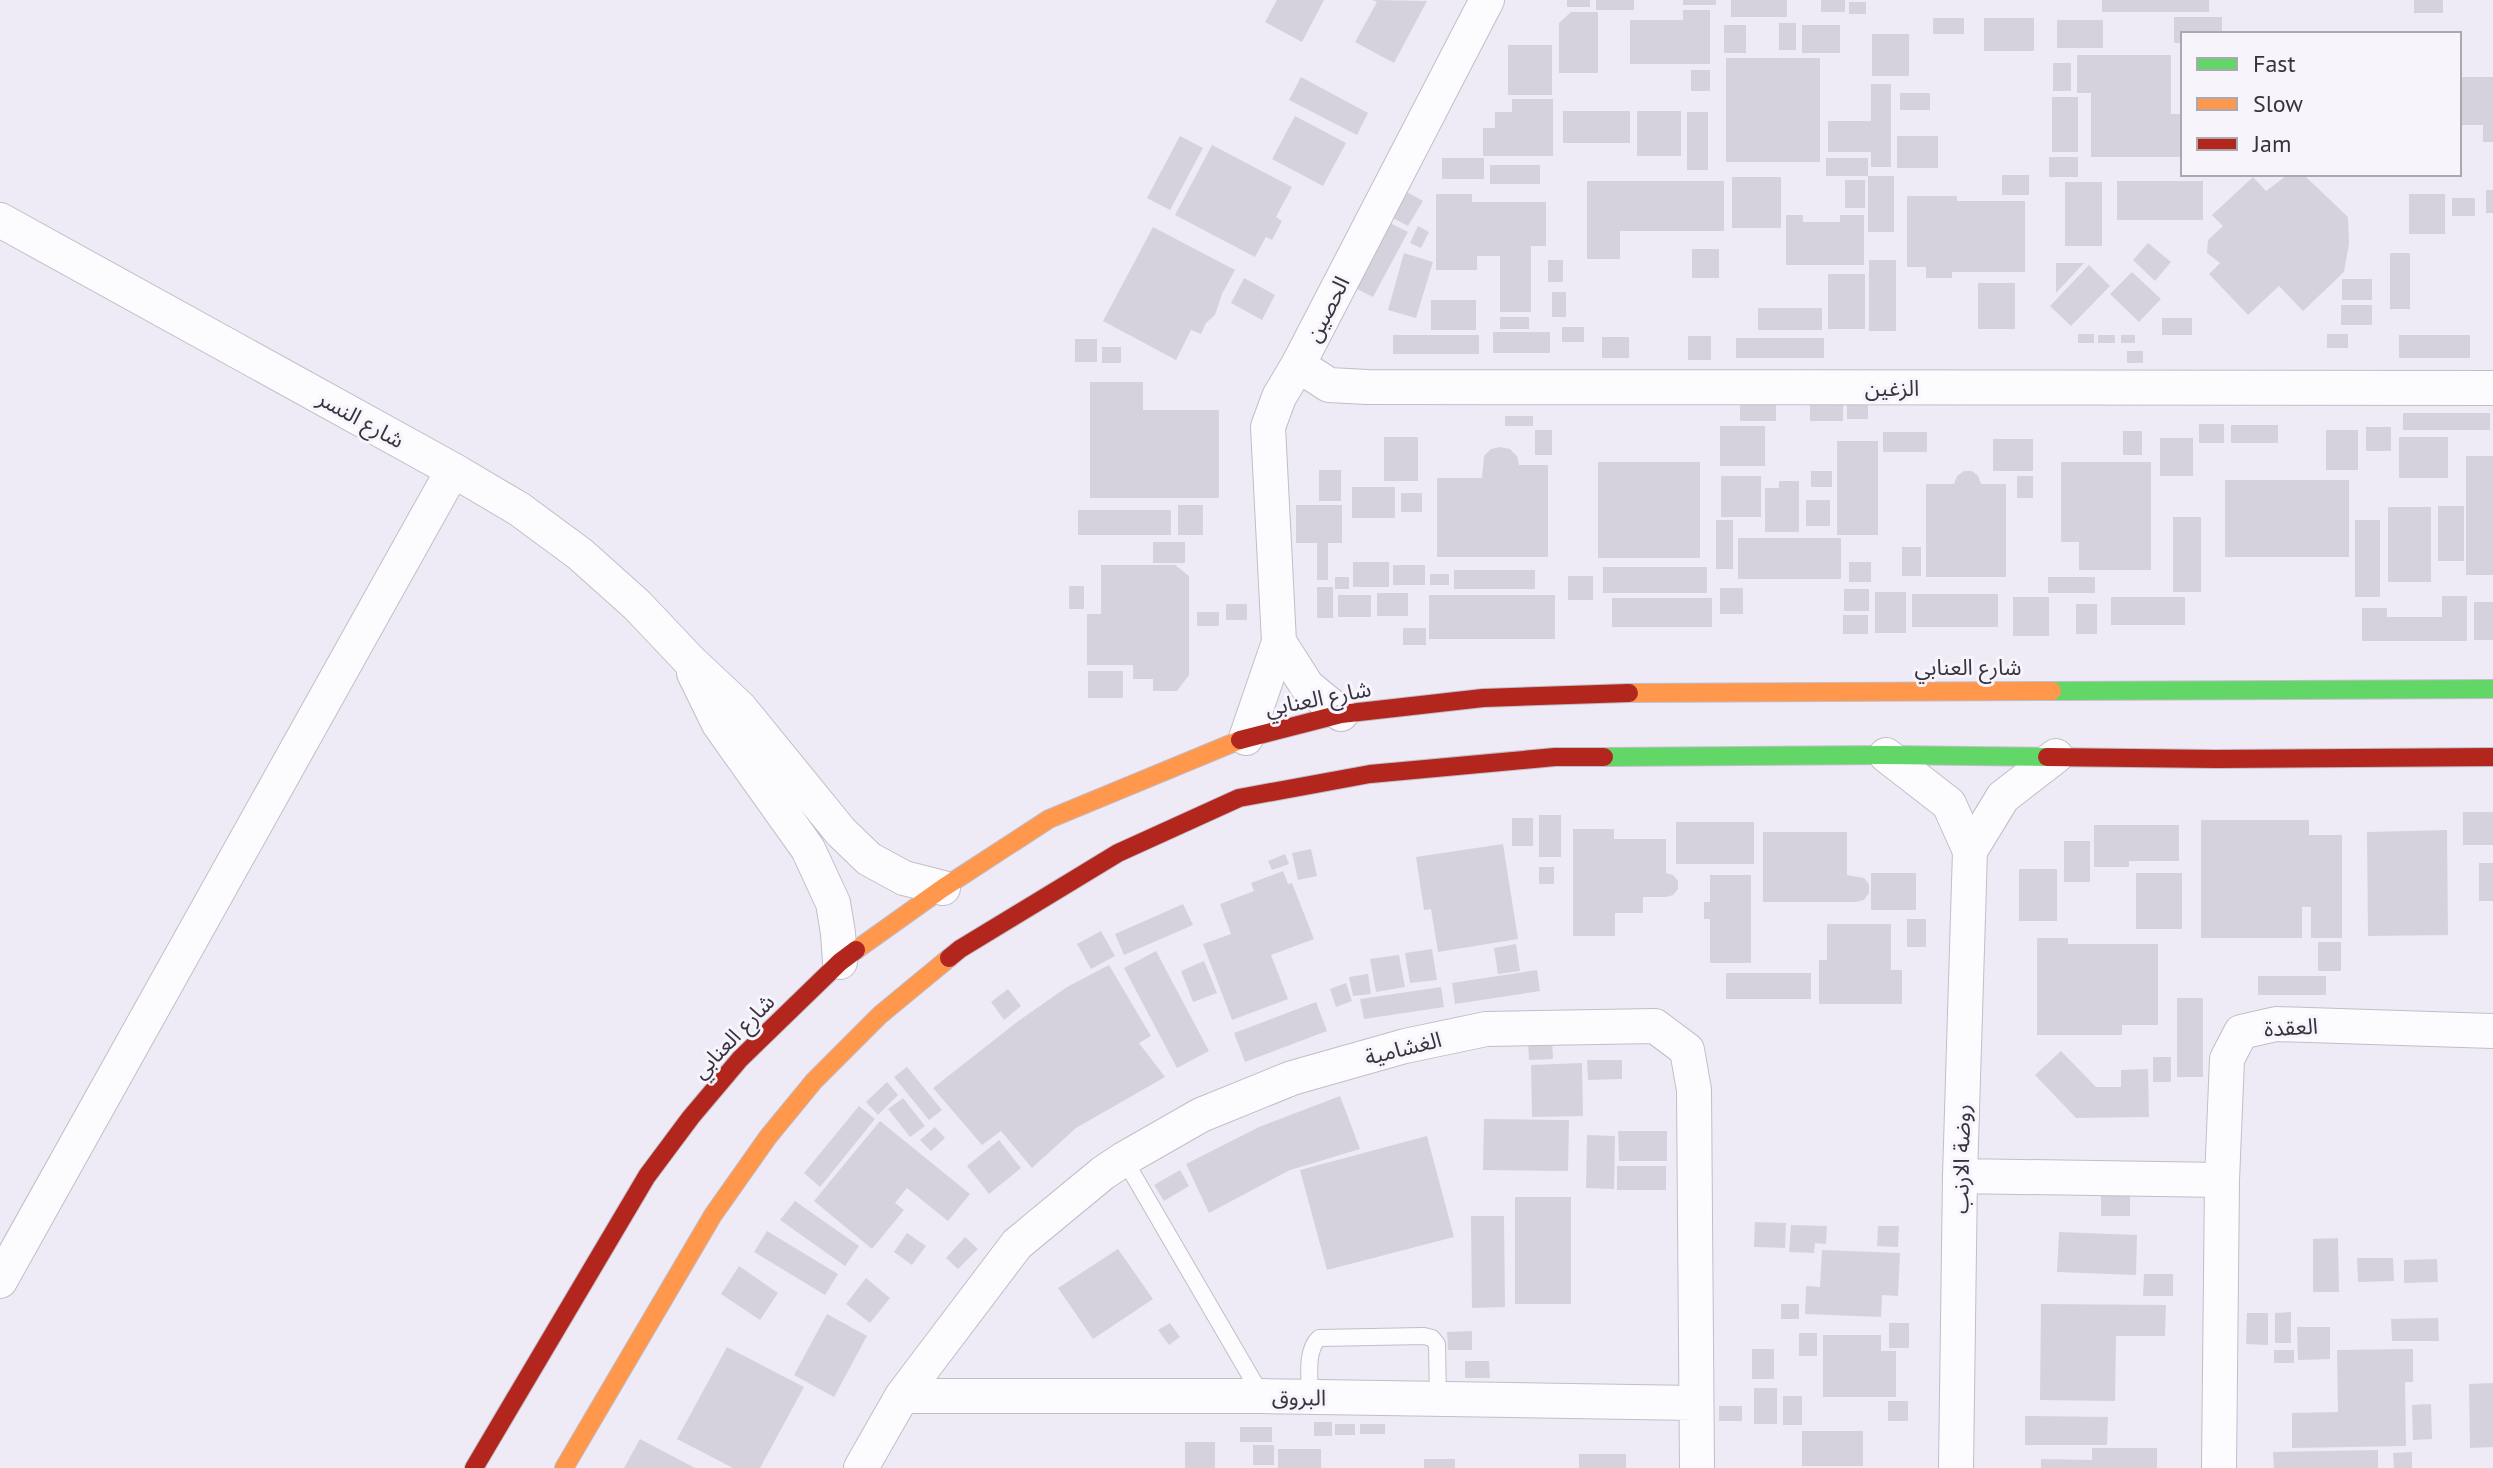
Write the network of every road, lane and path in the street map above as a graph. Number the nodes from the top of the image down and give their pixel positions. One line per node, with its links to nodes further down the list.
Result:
1 (1487, 0): 3 (street, الحصين)
2 (0, 220): 5 (street, شارع النسر)
3 (1298, 365): 4 (street, الزغين); 6 (street, الحصين)
4 (2493, 388)
5 (453, 470): 7 (street, شارع النسر); 23 (street)
6 (1279, 642): 9 (street, الحصين); 10 (street, الحصين)
7 (690, 661): 17 (street, شارع النسر); 18 (street, شارع النسر)
8 (2493, 689): 9 (street, شارع العنابي)
9 (1341, 714): 10 (street, شارع العنابي)
10 (1246, 738): 17 (street, شارع العنابي)
11 (2257, 740): 15 (street)
12 (1886, 755): 13 (street); 16 (street, روضة الارنب); 30 (street)
13 (2056, 756): 15 (street); 16 (street, روضة الارنب)
14 (2493, 757): 15 (street)
15 (2216, 759)
16 (1970, 851): 21 (street, روضة الارنب)
17 (943, 888): 18 (street, شارع العنابي)
18 (840, 962): 29 (street, شارع العنابي)
19 (2493, 1031): 22 (street, العقدة)
20 (1124, 1159): 24 (street, الغشامية); 25 (lane); 28 (street, الغشامية)
21 (1960, 1176): 22 (street); 33 (street, روضة الارنب)
22 (2222, 1180): 34 (street, العقدة)
23 (0, 1281)
24 (902, 1396): 25 (street, البروق); 31 (street, الغشامية)
25 (1262, 1396): 26 (street, البروق)
26 (1310, 1397): 27 (street, البروق); 27 (lane)
27 (1438, 1399): 28 (street, البروق)
28 (1695, 1403): 32 (street, الغشامية)
29 (474, 1468)
30 (564, 1468)
31 (861, 1468)
32 (1697, 1468)
33 (1956, 1468)
34 (2219, 1468)

